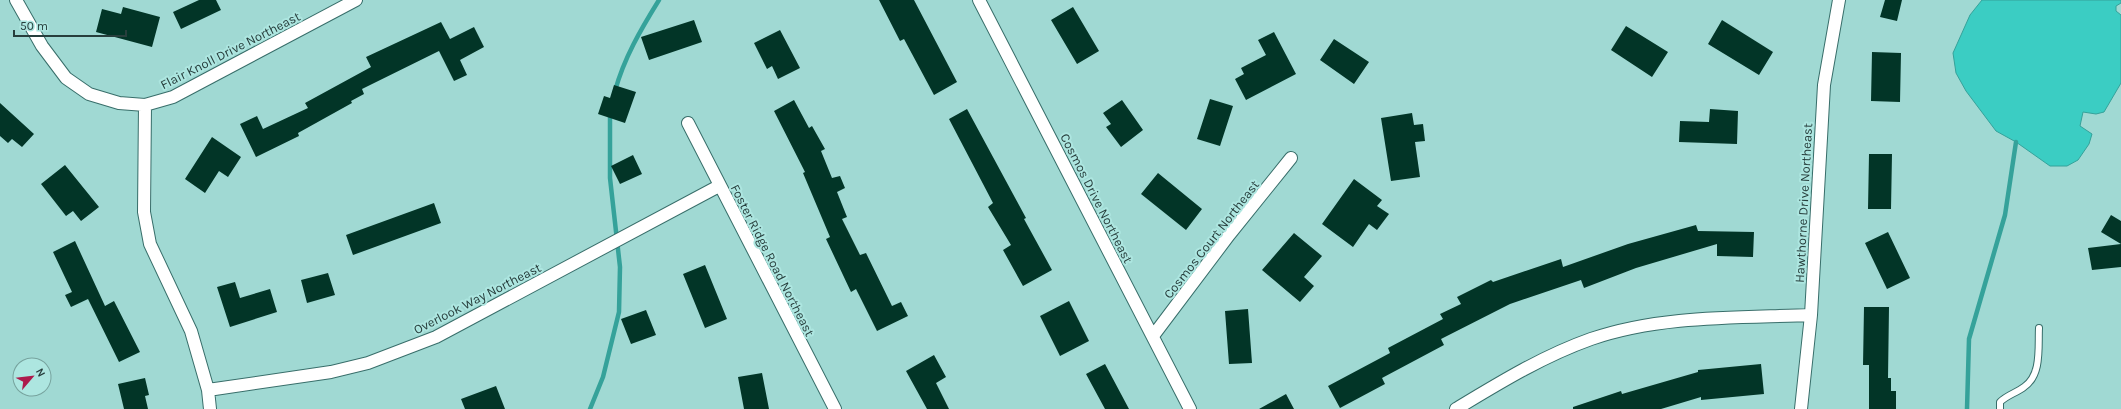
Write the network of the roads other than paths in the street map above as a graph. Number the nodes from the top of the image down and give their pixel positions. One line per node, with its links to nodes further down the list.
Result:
1 (16, 0): 5 (street, Flair Knoll Drive Northeast)
2 (356, 0): 5 (street, Flair Knoll Drive Northeast)
3 (979, 0): 11 (street, Cosmos Drive Northeast)
4 (1836, 0): 9 (street, Hawthorne Drive Northeast)
5 (146, 105): 12 (street)
6 (688, 123): 8 (street, Foster Ridge Road Northeast)
7 (1292, 158): 11 (street, Cosmos Court Northeast)
8 (719, 186): 12 (street, Overlook Way Northeast); 14 (street, Foster Ridge Road Northeast)
9 (1811, 315): 16 (street); 17 (street, Hawthorne Drive Northeast)
10 (2039, 328): 18 (lane)
11 (1153, 336): 15 (street, Cosmos Drive Northeast)
12 (208, 390): 13 (street)
13 (210, 409)
14 (835, 409)
15 (1190, 409)
16 (1456, 409)
17 (1802, 409)
18 (2000, 409)

